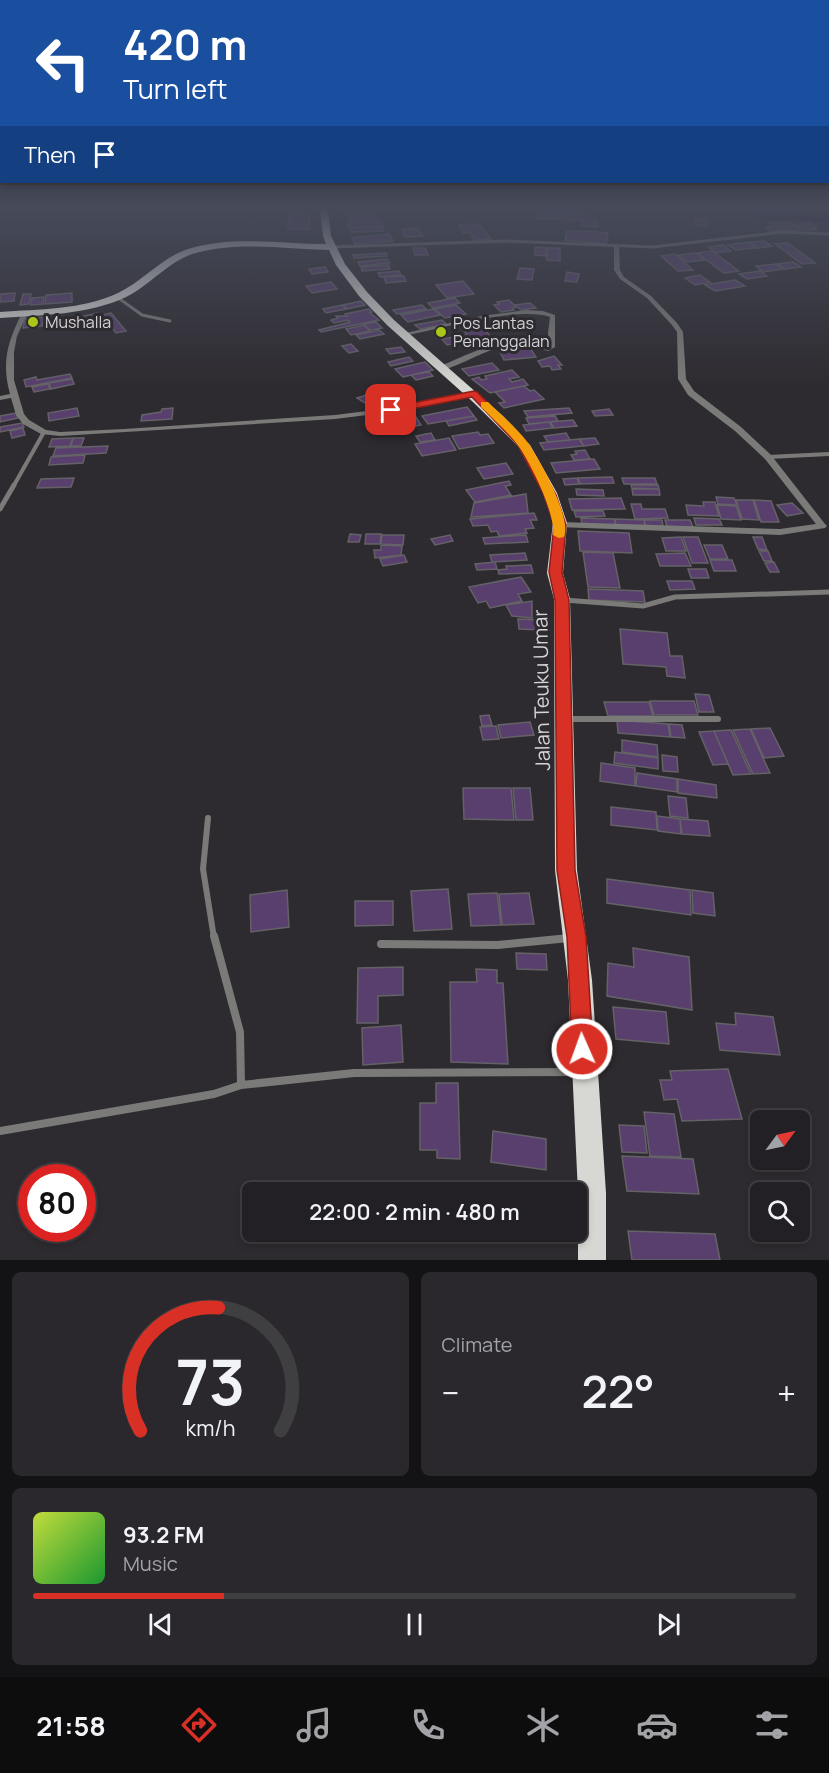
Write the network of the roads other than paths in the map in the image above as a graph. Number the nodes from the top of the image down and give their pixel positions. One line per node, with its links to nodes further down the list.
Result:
1 (164, 268): 4 (highway)
2 (341, 268): 8 (highway, Jalan Teuku Umar)
3 (617, 268): 15 (street)
4 (117, 297): 5 (highway); 7 (lane)
5 (25, 313): 6 (highway); 11 (street)
6 (0, 315)
7 (170, 321)
8 (404, 334): 9 (highway, Jalan Teuku Umar); 9 (street)
9 (443, 368): 10 (highway, Jalan Teuku Umar)
10 (474, 394): 13 (street); 17 (highway, Jalan Teuku Umar)
11 (15, 395): 12 (street); 13 (street)
12 (0, 398)
13 (44, 432): 16 (lane)
14 (829, 454): 15 (lane)
15 (768, 457): 18 (street)
16 (0, 509)
17 (560, 525): 18 (street); 21 (highway, Jalan Teuku Umar)
18 (819, 528): 19 (lane)
19 (829, 528)
20 (829, 592): 21 (lane)
21 (562, 600): 22 (highway, Jalan Teuku Umar)
22 (565, 719): 23 (lane); 25 (highway, Jalan Teuku Umar)
23 (718, 719)
24 (208, 818): 28 (lane)
25 (576, 937): 26 (lane); 27 (highway, Jalan Teuku Umar)
26 (381, 944)
27 (584, 1072): 28 (lane); 30 (highway, Jalan Teuku Umar)
28 (241, 1085): 29 (lane)
29 (0, 1131)
30 (592, 1260)

